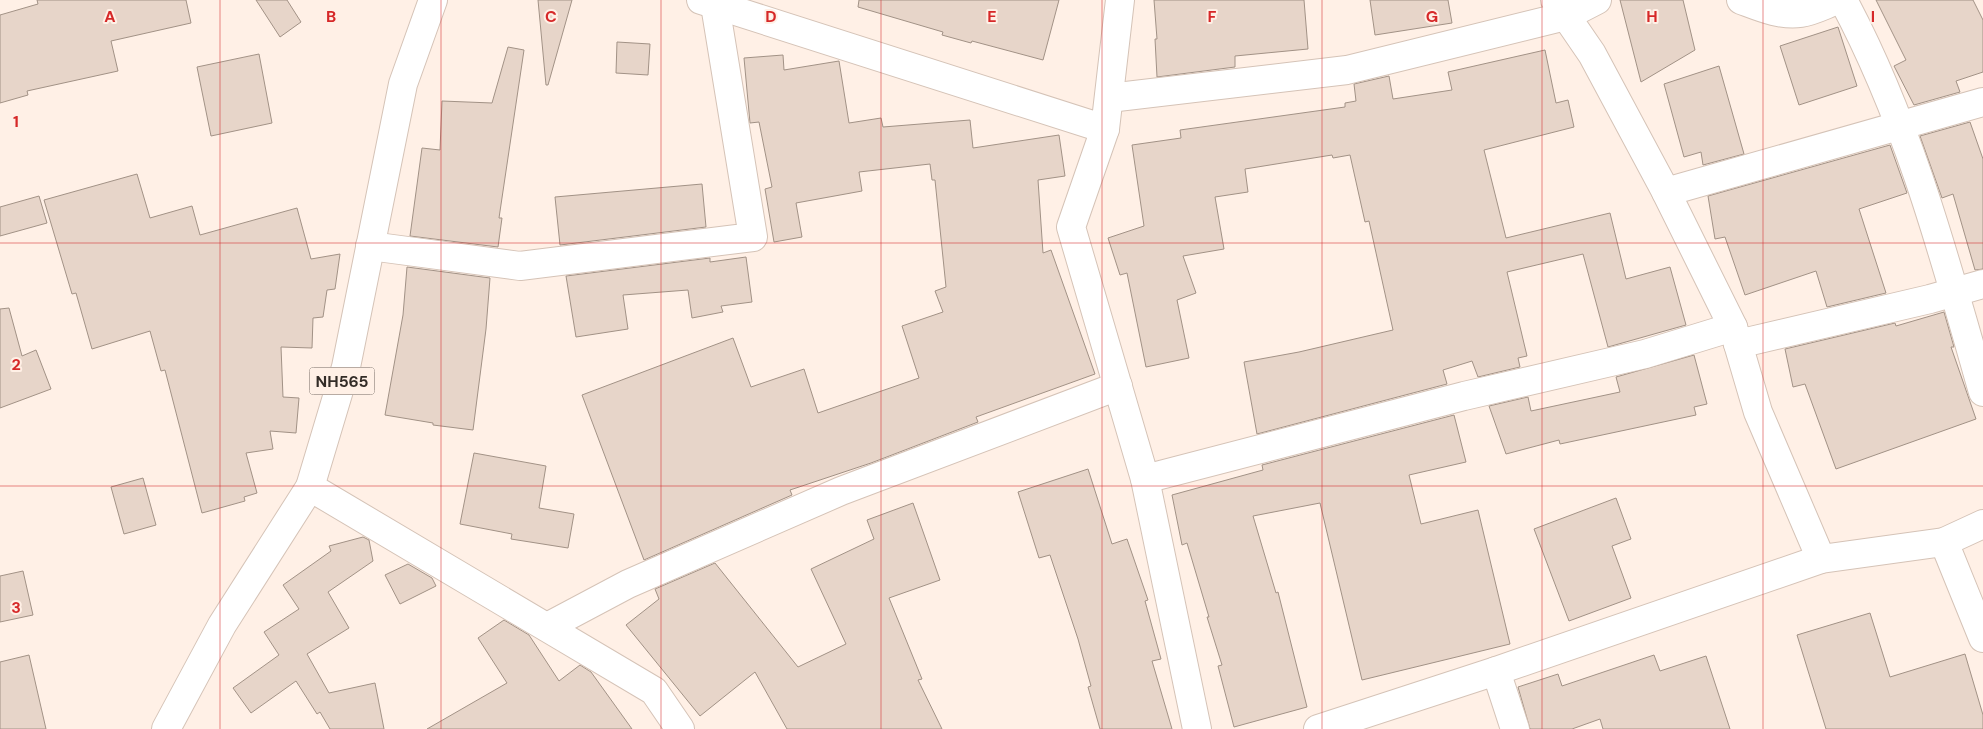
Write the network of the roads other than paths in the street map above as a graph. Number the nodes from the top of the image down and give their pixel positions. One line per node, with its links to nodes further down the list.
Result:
1 (433, 0): 14 (main road, NH565)
2 (1120, 0): 9 (main road)
3 (1597, 0): 8 (main road)
4 (1741, 0): 5 (main road)
5 (1838, 0)
6 (1843, 0): 11 (main road)
7 (708, 2): 12 (main road); 14 (main road)
8 (1560, 8): 9 (main road); 13 (main road)
9 (1109, 98): 12 (main road)
10 (1983, 102): 11 (main road)
11 (1902, 127): 13 (main road); 16 (main road)
12 (1105, 129): 18 (main road)
13 (1666, 192): 17 (main road)
14 (370, 246): 21 (main road, NH565)
15 (1983, 284): 16 (main road)
16 (1955, 293): 17 (main road); 19 (main road)
17 (1736, 336): 20 (main road); 24 (main road)
18 (1118, 386): 20 (main road); 25 (main road)
19 (1983, 392)
20 (1145, 479): 30 (main road)
21 (310, 487): 25 (main road); 28 (main road, NH565)
22 (1983, 524): 23 (main road)
23 (1944, 542): 24 (main road); 26 (main road)
24 (1821, 559): 27 (main road)
25 (547, 627): 29 (main road)
26 (1983, 638)
27 (1496, 671): 31 (main road); 32 (main road)
28 (166, 729)
29 (680, 729)
30 (1197, 729)
31 (1318, 729)
32 (1514, 729)

